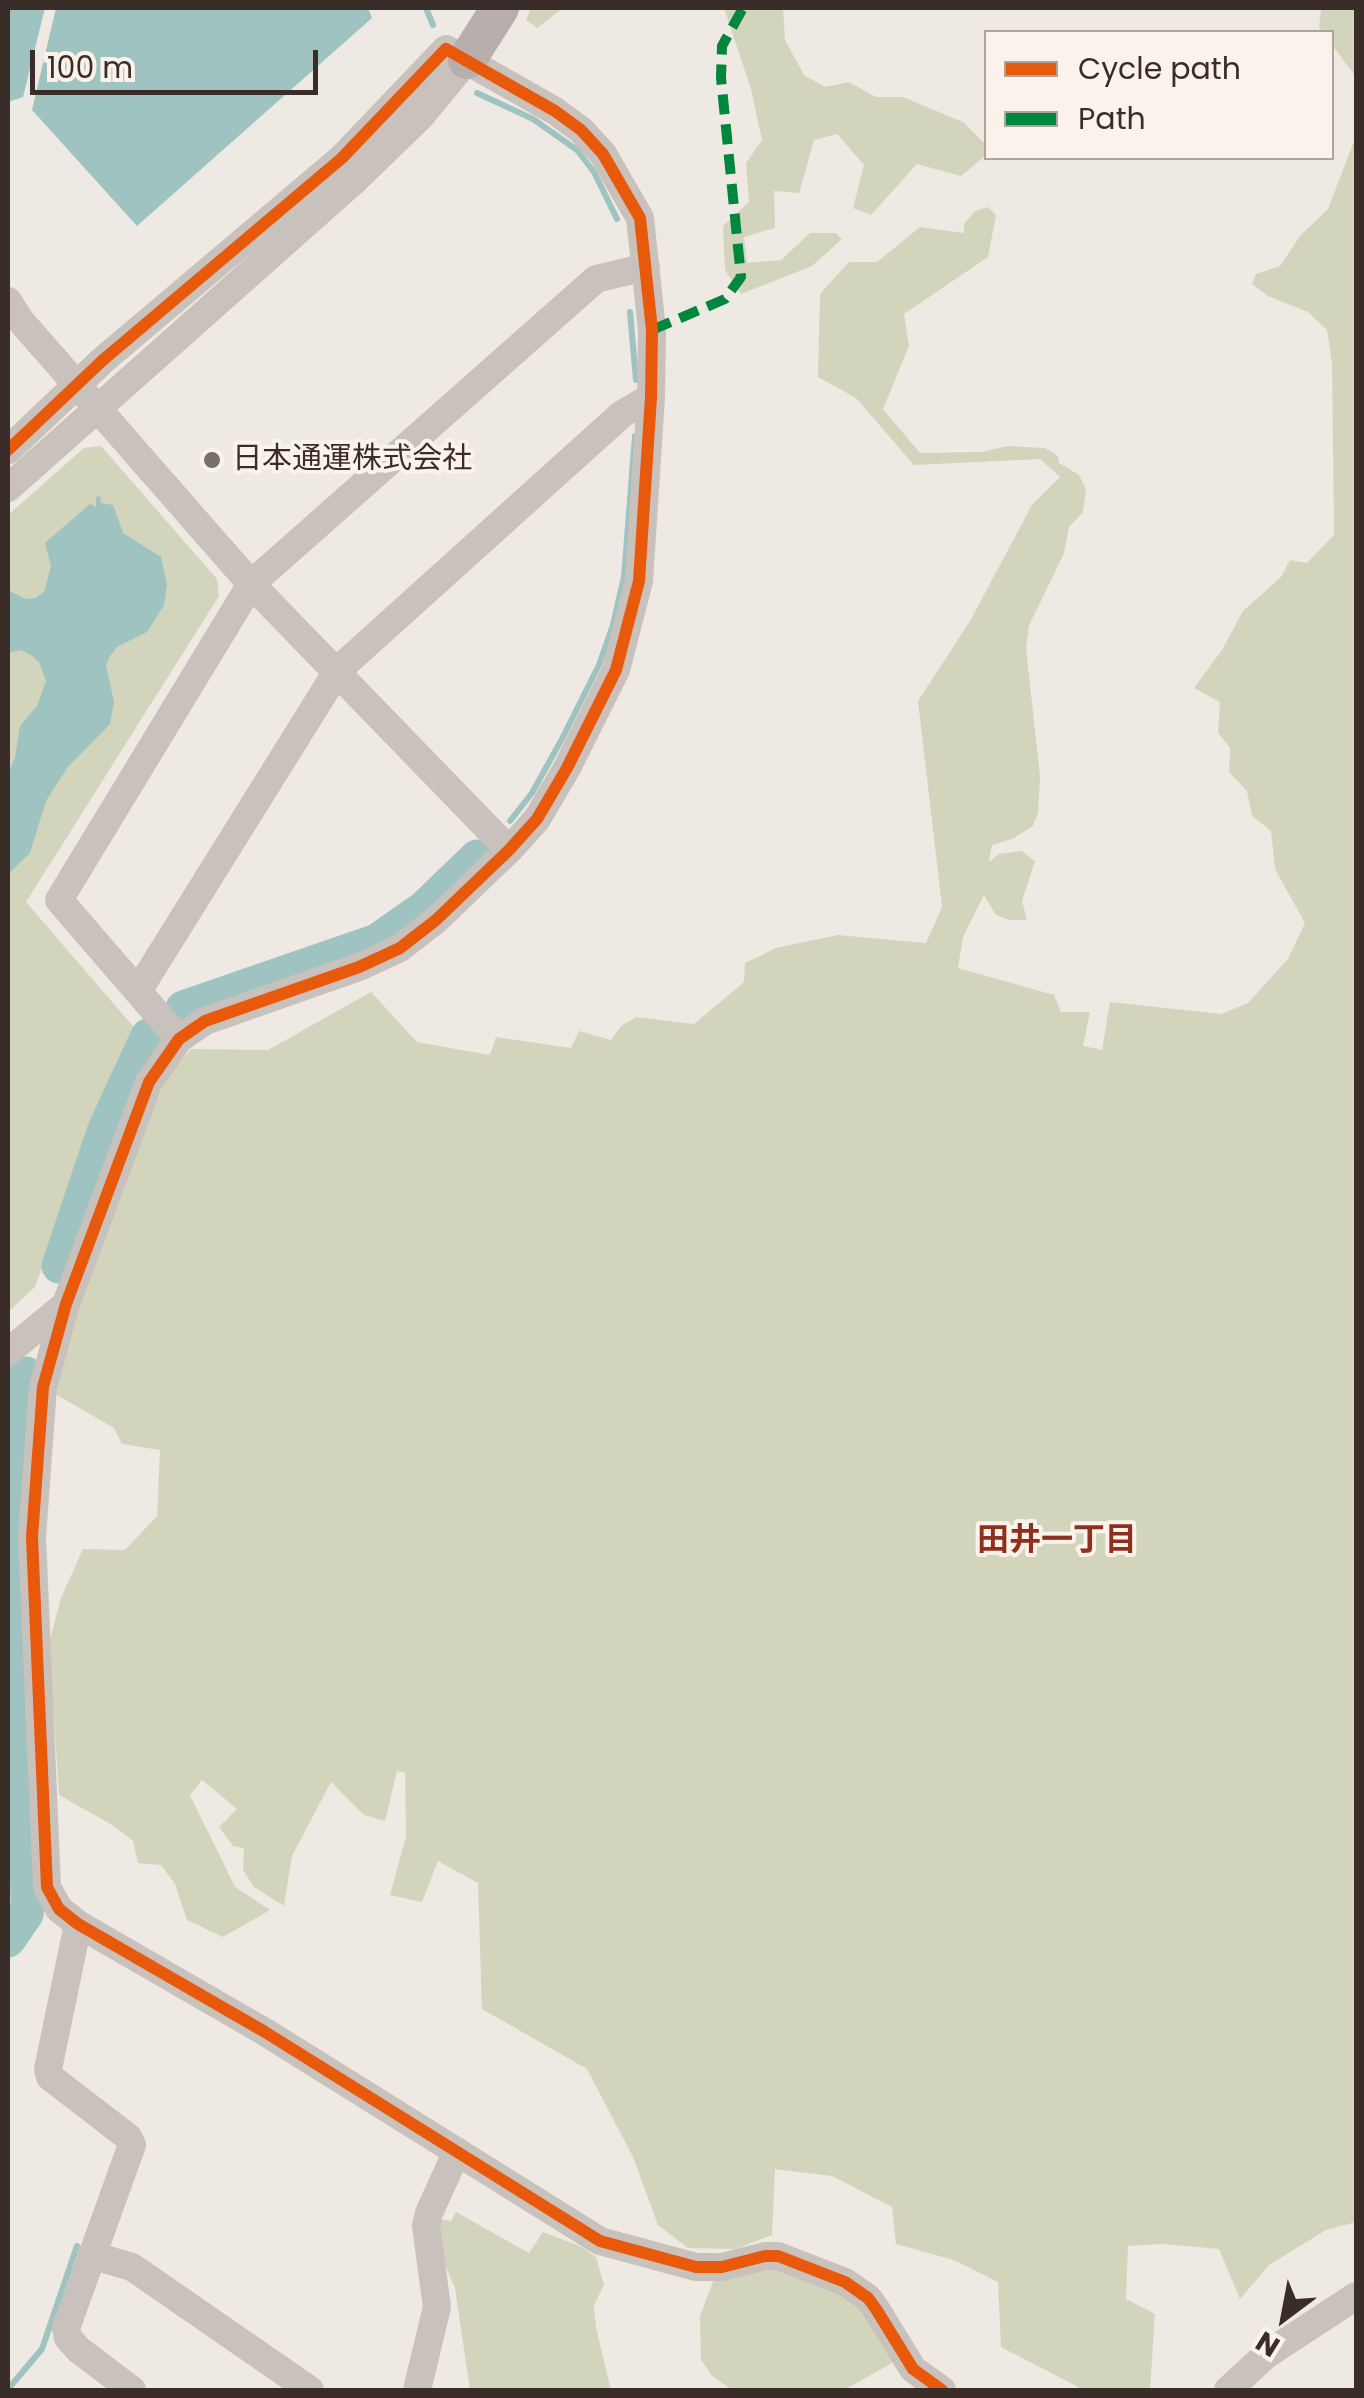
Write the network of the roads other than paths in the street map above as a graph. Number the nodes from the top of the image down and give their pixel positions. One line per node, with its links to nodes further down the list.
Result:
1 (472, 8): 3 (main road)
2 (500, 8): 3 (main road)
3 (456, 54): 4 (street); 6 (street); 8 (street)
4 (646, 267): 7 (street); 11 (street)
5 (8, 302): 6 (street)
6 (77, 385): 8 (street); 9 (street)
7 (651, 396): 12 (street); 13 (street)
8 (97, 407): 10 (street); 11 (street)
9 (8, 450)
10 (8, 488)
11 (251, 584): 12 (street); 14 (street)
12 (338, 670): 13 (street); 14 (street)
13 (509, 850): 15 (street)
14 (138, 992): 15 (street)
15 (179, 1039): 16 (street)
16 (66, 1304): 17 (street); 18 (street)
17 (8, 1352)
18 (78, 1924): 19 (street); 20 (street)
19 (456, 2151): 24 (street); 25 (street)
20 (91, 2255): 22 (street); 23 (street)
21 (1356, 2296): 26 (street)
22 (132, 2390)
23 (310, 2390)
24 (416, 2390)
25 (942, 2390)
26 (1228, 2390)

